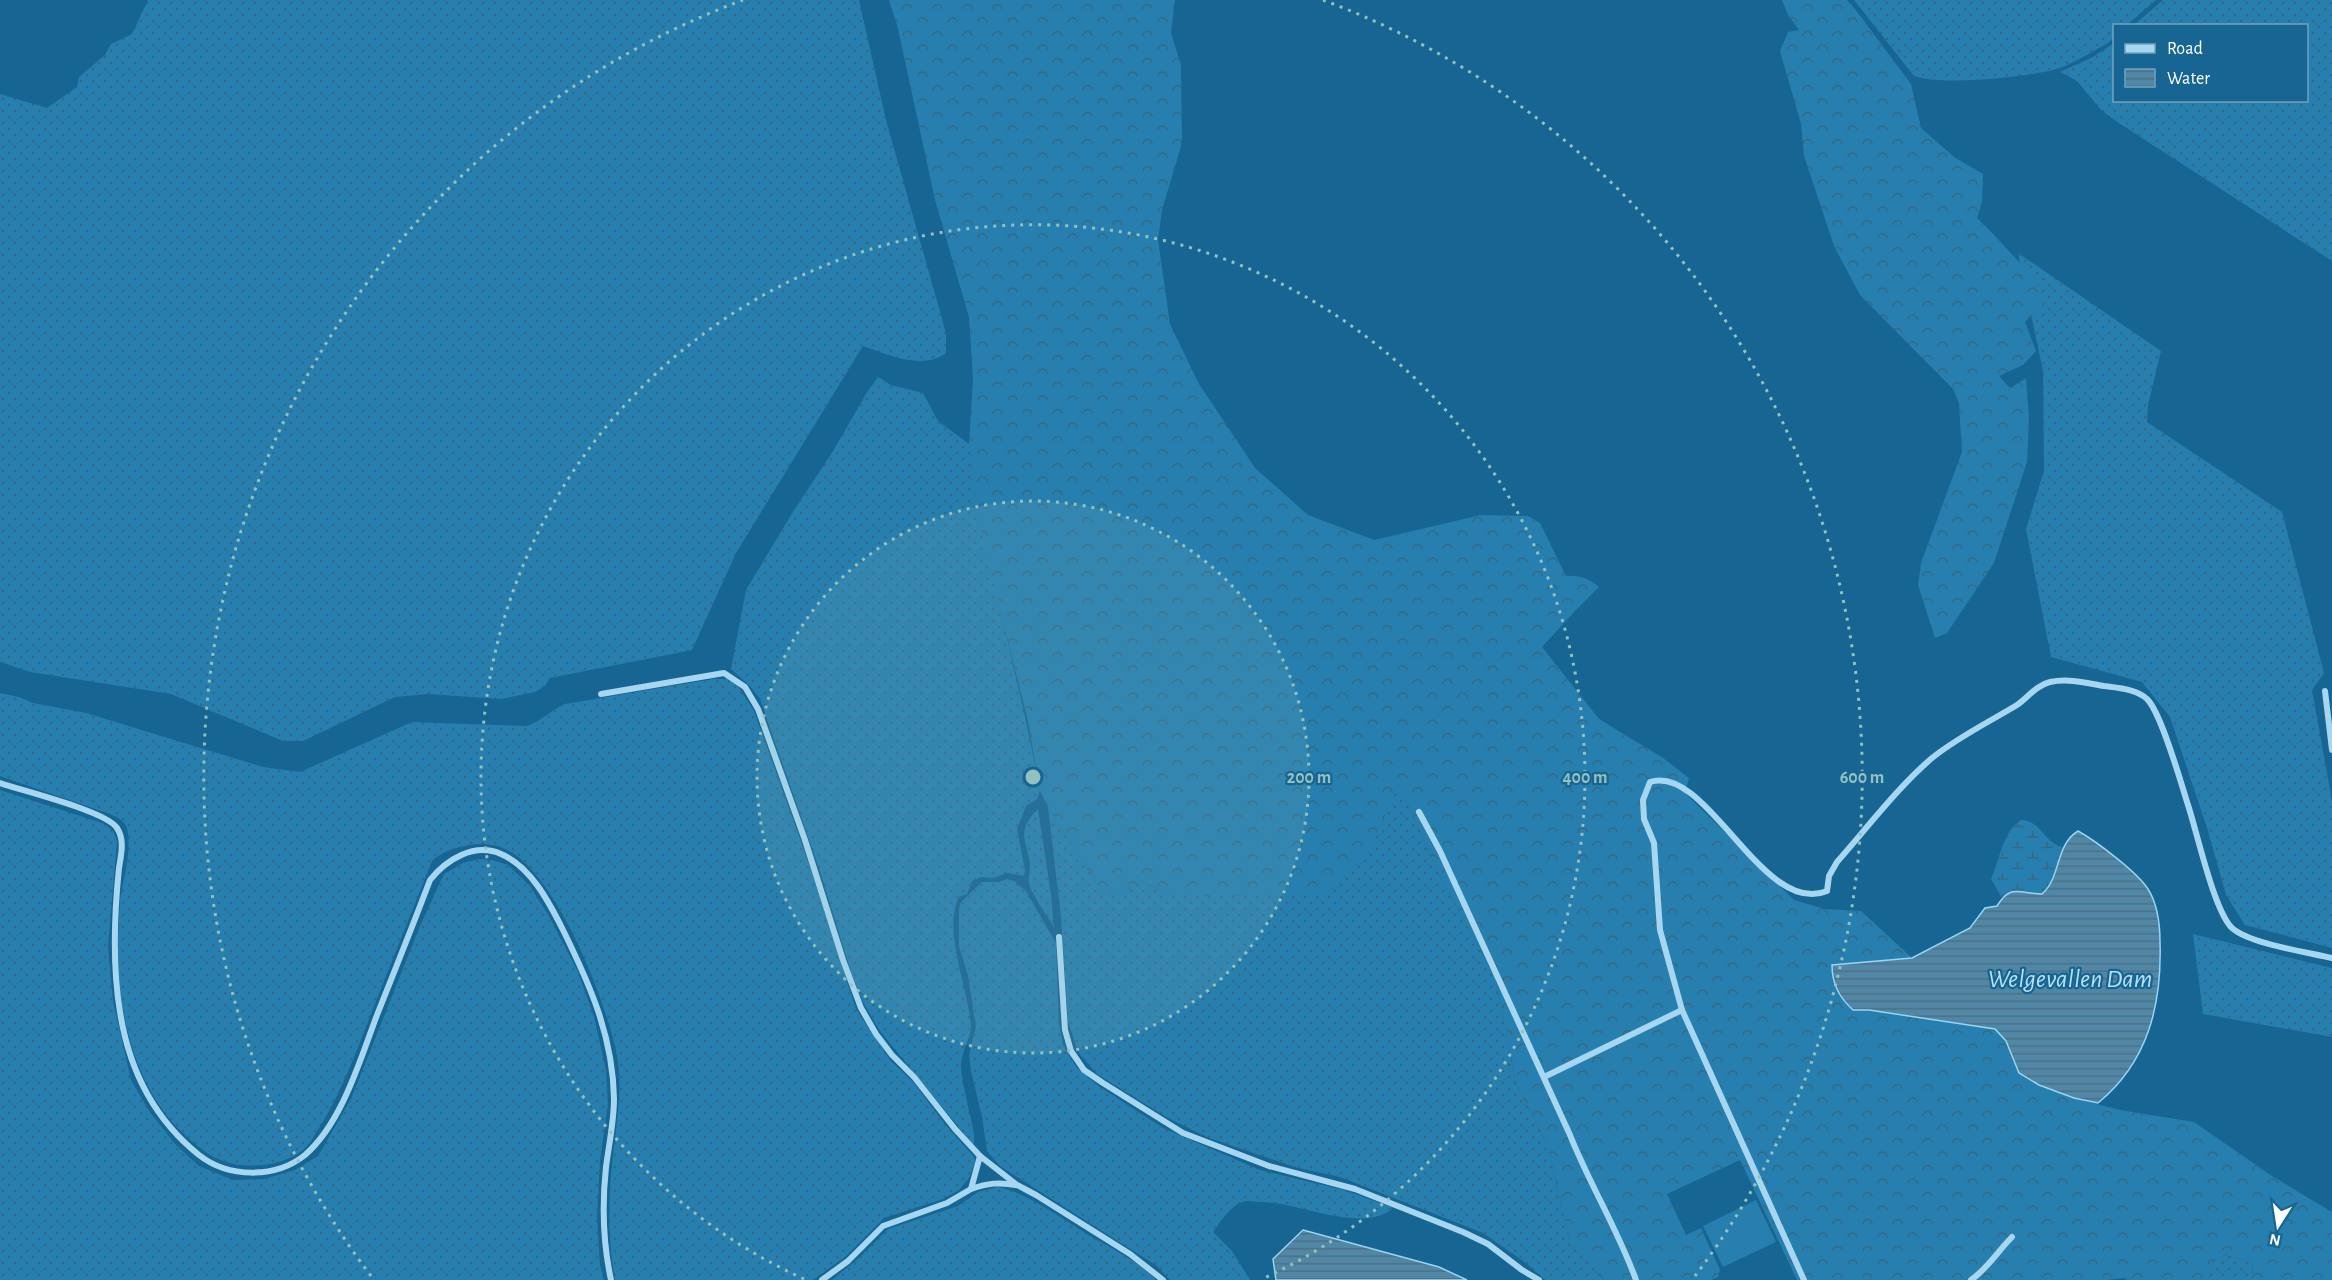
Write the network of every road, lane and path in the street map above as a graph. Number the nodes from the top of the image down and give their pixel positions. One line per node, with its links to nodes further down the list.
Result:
1 (2325, 691): 3 (street)
2 (601, 694): 10 (street)
3 (2332, 750)
4 (0, 783): 14 (street)
5 (1419, 812): 9 (street)
6 (1059, 937): 17 (street)
7 (2332, 958): 8 (street)
8 (1682, 1010): 9 (street); 19 (street)
9 (1544, 1077): 18 (street)
10 (980, 1156): 11 (street); 12 (street)
11 (1017, 1185): 12 (street); 16 (street)
12 (971, 1189): 15 (street)
13 (2012, 1237): 20 (street)
14 (610, 1280)
15 (822, 1280)
16 (1162, 1280)
17 (1539, 1280)
18 (1636, 1280)
19 (1804, 1280)
20 (1971, 1280)

